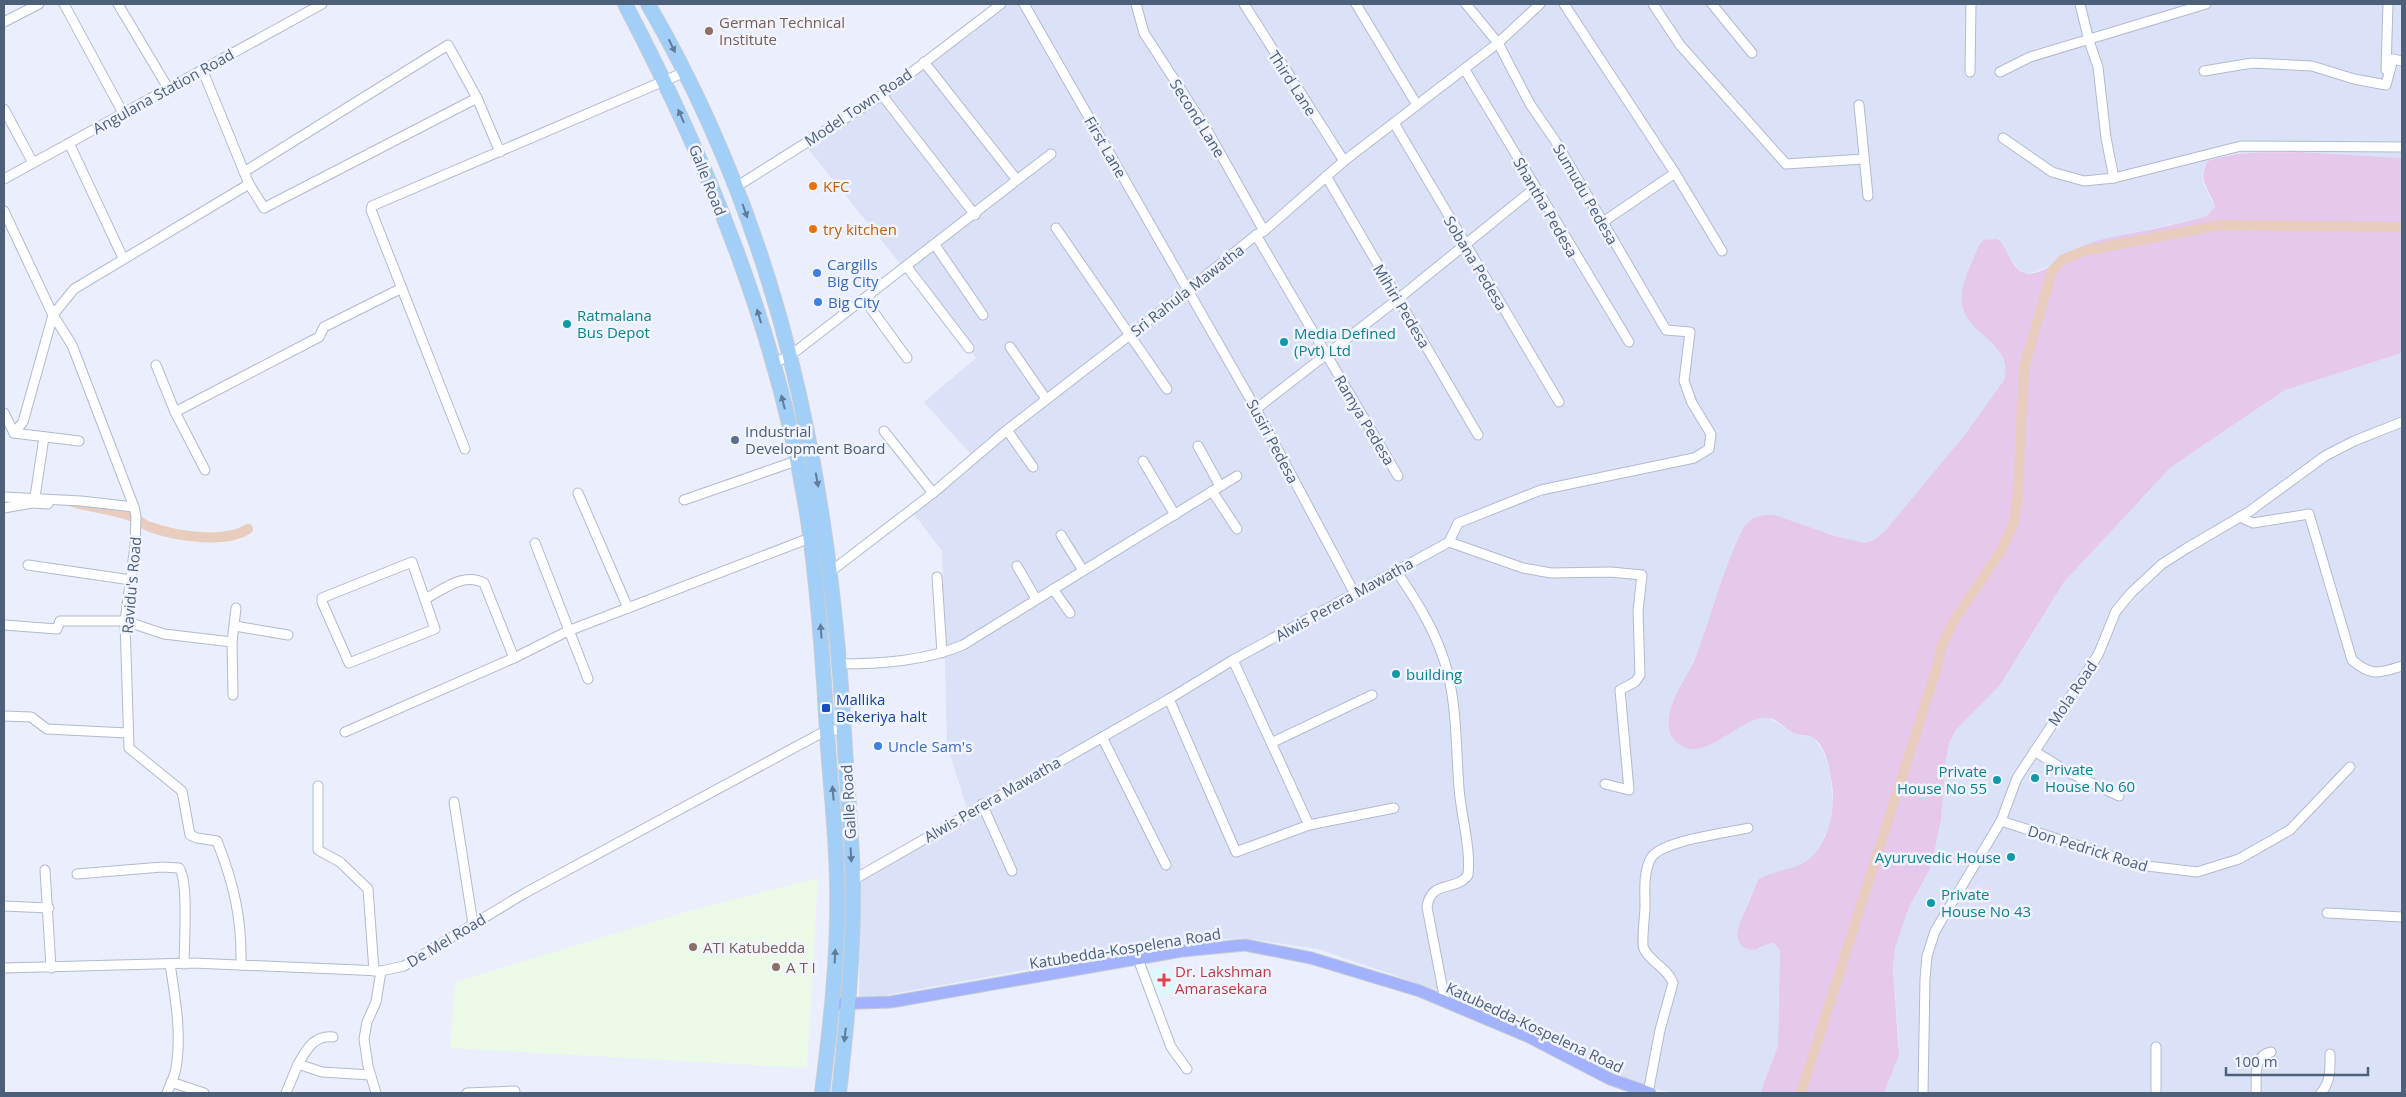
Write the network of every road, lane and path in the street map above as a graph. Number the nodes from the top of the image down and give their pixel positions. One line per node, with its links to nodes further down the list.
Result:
1 (39, 4): 21 (street)
2 (64, 4): 41 (street)
3 (118, 4): 35 (street)
4 (322, 4): 27 (street, Angulana Station Road)
5 (625, 4): 33 (highway, Galle Road)
6 (648, 4): 30 (highway, Galle Road, one-way to 30)
7 (1001, 4): 26 (street, Model Town Road)
8 (1024, 4): 72 (street, First Lane)
9 (1136, 4): 65 (street, Second Lane)
10 (1244, 4): 49 (street, Third Lane)
11 (1356, 4): 38 (street)
12 (1466, 4): 23 (street, Sumudu Pedesa)
13 (1540, 4): 23 (street, Sri Rahula Mawatha)
14 (1564, 4): 52 (street)
15 (1654, 4): 48 (street)
16 (1712, 4): 24 (street)
17 (1971, 4): 31 (street)
18 (2080, 4): 22 (street)
19 (2206, 4): 22 (street)
20 (2388, 4): 34 (street)
21 (4, 22)
22 (2089, 41): 32 (street); 54 (street)
23 (1498, 43): 28 (street, Sri Rahula Mawatha); 63 (street, Sumudu Pedesa)
24 (1752, 53)
25 (2402, 61): 34 (street)
26 (924, 62): 36 (street, Model Town Road); 56 (street)
27 (202, 69): 35 (street, Angulana Station Road); 51 (street)
28 (1465, 70): 38 (street, Sri Rahula Mawatha); 59 (street, Shantha Pedesa)
29 (2204, 71): 34 (street)
30 (685, 72): 33 (street); 58 (highway, Galle Road)
31 (1970, 72)
32 (2000, 72)
33 (665, 80): 46 (street); 84 (highway, Galle Road, one-way to 33)
34 (2386, 85)
35 (168, 88): 41 (street, Angulana Station Road)
36 (882, 95): 58 (street, Model Town Road); 62 (street)
37 (477, 98): 46 (street); 51 (street); 57 (street)
38 (1417, 105): 42 (street, Sri Rahula Mawatha)
39 (1859, 105): 48 (street)
40 (4, 109): 50 (street)
41 (123, 113): 44 (street, Angulana Station Road)
42 (1394, 123): 49 (street, Sri Rahula Mawatha); 67 (street, Sobana Pedesa)
43 (2003, 138): 54 (street)
44 (70, 143): 50 (street, Angulana Station Road); 69 (street)
45 (2402, 147): 54 (street)
46 (500, 152): 71 (street)
47 (1051, 154): 56 (street)
48 (1863, 159): 60 (street)
49 (1344, 161): 53 (street, Sri Rahula Mawatha)
50 (33, 163): 55 (street, Angulana Station Road)
51 (244, 172): 57 (street)
52 (1675, 173): 63 (street); 68 (street)
53 (1326, 176): 65 (street, Sri Rahula Mawatha); 74 (street, Mihiri Pedesa)
54 (2114, 178)
55 (4, 179)
56 (1017, 180): 62 (street)
57 (249, 184): 69 (street)
58 (736, 187): 82 (highway, Galle Road, one-way to 82)
59 (1535, 188): 67 (street); 78 (street, Shantha Pedesa)
60 (1868, 196)
61 (4, 211): 75 (street, Ravidu's Road)
62 (975, 215): 66 (street)
63 (1603, 222): 122 (street, Sumudu Pedesa)
64 (1056, 228): 77 (street)
65 (1260, 233): 72 (street, Sri Rahula Mawatha); 81 (street, Ramya Pedesa)
66 (935, 245): 70 (street); 76 (street)
67 (1465, 245): 74 (street); 88 (street, Sobana Pedesa)
68 (1722, 251)
69 (123, 258): 75 (street)
70 (906, 267): 73 (street); 80 (street)
71 (402, 288): 90 (street); 100 (street)
72 (1188, 290): 77 (street, Sri Rahula Mawatha); 89 (street, Susiri Pedesa)
73 (864, 299): 82 (street); 83 (street)
74 (1398, 299): 81 (street); 96 (street, Mihiri Pedesa)
75 (53, 315): 95 (street); 116 (street, Ravidu's Road)
76 (983, 315)
77 (1129, 336): 86 (street); 87 (street, Sri Rahula Mawatha)
78 (1629, 342)
79 (1010, 347): 87 (street)
80 (969, 348)
81 (1326, 354): 89 (street); 106 (street, Ramya Pedesa)
82 (791, 355): 84 (street); 127 (highway, Galle Road, one-way to 127)
83 (908, 358)
84 (774, 363): 101 (highway, Galle Road, one-way to 84)
85 (156, 365): 90 (street)
86 (1167, 389)
87 (1046, 399): 93 (street, Sri Rahula Mawatha)
88 (1559, 402)
89 (1256, 409): 132 (street, Susiri Pedesa)
90 (175, 412): 104 (street)
91 (4, 413): 95 (street)
92 (2402, 422): 118 (street, Mola Road)
93 (1007, 430): 103 (street); 110 (street, Sri Rahula Mawatha)
94 (884, 431): 110 (street)
95 (14, 433): 97 (street)
96 (1478, 435)
97 (44, 437): 98 (street); 112 (street)
98 (79, 441)
99 (1198, 446): 107 (street)
100 (465, 449)
101 (796, 461): 113 (street); 121 (highway, Galle Road)
102 (1143, 461): 117 (street)
103 (1033, 467)
104 (205, 470)
105 (1237, 476): 107 (street)
106 (1398, 476)
107 (1220, 486): 108 (street)
108 (1212, 491): 117 (street); 119 (street)
109 (578, 493): 136 (street)
110 (933, 493): 127 (street, Sri Rahula Mawatha)
111 (4, 497): 112 (street)
112 (35, 497): 114 (street)
113 (684, 500)
114 (78, 503): 115 (street); 116 (street)
115 (4, 508)
116 (135, 511): 130 (street, Ravidu's Road)
117 (1175, 515): 126 (street)
118 (2240, 517): 148 (street); 160 (street, Mola Road)
119 (1237, 529)
120 (1062, 535): 126 (street)
121 (810, 538): 136 (street); 154 (highway, Galle Road, one-way to 121)
122 (1449, 542): 128 (street, Alwis Perera Mawatha); 162 (street)
123 (535, 543): 141 (street)
124 (28, 565): 130 (street)
125 (1017, 566): 134 (street)
126 (1082, 569): 131 (street)
127 (830, 572): 147 (highway, Galle Road)
128 (1397, 572): 132 (street, Alwis Perera Mawatha); 188 (street)
129 (937, 577): 144 (street)
130 (131, 580): 138 (street, Ravidu's Road)
131 (1053, 589): 134 (street); 137 (street)
132 (1356, 594): 146 (street, Alwis Perera Mawatha)
133 (426, 598): 133 (street); 145 (street)
134 (1036, 600): 144 (street)
135 (236, 608): 140 (street)
136 (628, 608): 141 (street)
137 (1070, 613)
138 (125, 621): 139 (street); 143 (street); 157 (street, Ravidu's Road)
139 (4, 625)
140 (235, 626): 142 (street); 143 (street)
141 (568, 631): 145 (street); 149 (street)
142 (288, 634)
143 (232, 642): 150 (street)
144 (942, 654): 147 (street)
145 (514, 658): 156 (street)
146 (1233, 660): 152 (street, Alwis Perera Mawatha); 159 (street)
147 (839, 664): 155 (highway, Galle Road)
148 (2402, 666)
149 (588, 679)
150 (233, 695)
151 (1372, 695): 159 (street)
152 (1169, 699): 158 (street, Alwis Perera Mawatha); 169 (street)
153 (4, 716): 157 (street)
154 (827, 730): 155 (street, De Mel Road); 180 (street, De Mel Road); 189 (highway, Galle Road, one-way to 154)
155 (844, 730): 175 (highway, Galle Road, one-way to 175)
156 (345, 732)
157 (127, 733): 184 (street, Ravidu's Road)
158 (1102, 737): 166 (street, Alwis Perera Mawatha); 171 (street)
159 (1271, 743): 169 (street)
160 (2034, 751): 164 (street); 168 (street, Mola Road)
161 (2350, 767): 168 (street, Don Pedrick Road)
162 (1605, 784)
163 (318, 786): 187 (street)
164 (2119, 796)
165 (454, 802): 180 (street)
166 (982, 804): 173 (street); 175 (street, Alwis Perera Mawatha)
167 (1394, 808): 169 (street)
168 (2001, 821): 209 (street, Mola Road)
169 (1309, 825)
170 (1748, 828): 208 (street)
171 (1166, 865)
172 (46, 870): 177 (street)
173 (1012, 871)
174 (77, 874): 183 (street)
175 (853, 880): 190 (highway, Galle Road)
176 (4, 906): 177 (street)
177 (49, 908): 186 (street)
178 (2327, 913): 179 (street)
179 (2402, 917)
180 (473, 924): 187 (street, De Mel Road)
181 (1138, 959): 188 (main road, Katubedda-Kospelena Road); 190 (main road, Katubedda-Kospelena Road); 196 (street)
182 (170, 964): 183 (street, De Mel Road); 186 (street, De Mel Road); 198 (street)
183 (184, 964): 184 (street, De Mel Road)
184 (240, 965): 187 (street, De Mel Road)
185 (4, 968): 186 (street, De Mel Road)
186 (51, 968)
187 (378, 971): 197 (street)
188 (1445, 1001): 199 (main road, Katubedda-Kospelena Road)
189 (833, 1004): 190 (main road, Katubedda-Kospelena Road); 206 (highway)
190 (849, 1005): 207 (highway, Galle Road, one-way to 207)
191 (333, 1037): 195 (street)
192 (2156, 1047): 210 (street)
193 (2271, 1052): 211 (street)
194 (2330, 1054): 212 (street)
195 (298, 1064): 197 (street); 203 (street)
196 (1187, 1069)
197 (370, 1075): 204 (street)
198 (171, 1082): 201 (street); 202 (street)
199 (1622, 1089): 208 (main road, Katubedda-Kospelena Road)
200 (515, 1091): 205 (street)
201 (167, 1093)
202 (204, 1093)
203 (286, 1093)
204 (376, 1093)
205 (467, 1093)
206 (822, 1093)
207 (839, 1093)
208 (1649, 1093)
209 (1923, 1093)
210 (2156, 1093)
211 (2256, 1093)
212 (2321, 1093)

